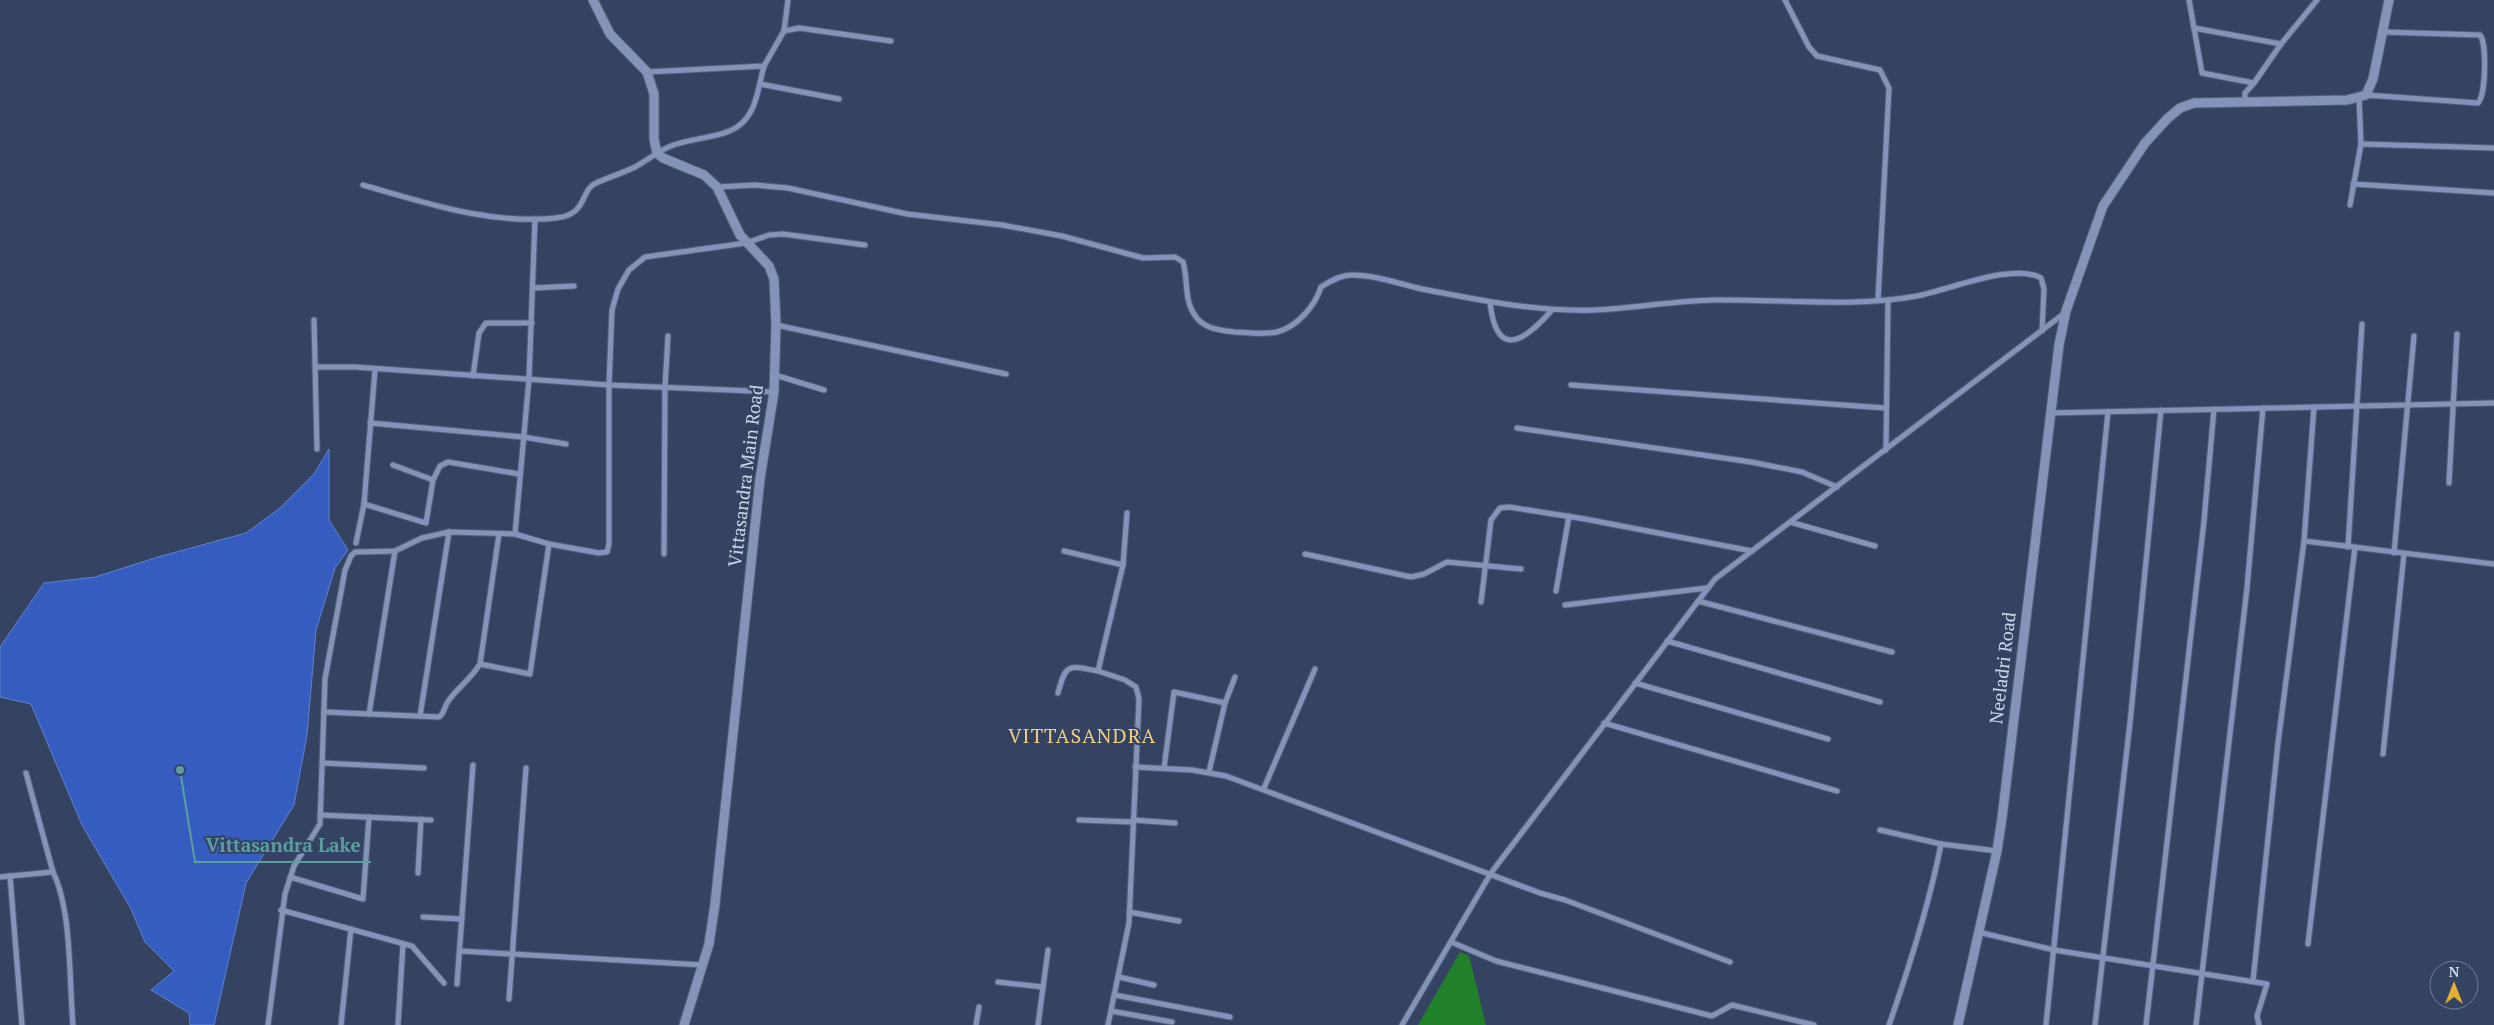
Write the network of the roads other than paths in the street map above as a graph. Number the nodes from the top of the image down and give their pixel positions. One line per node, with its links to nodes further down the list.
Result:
1 (593, 0): 13 (street)
2 (788, 0): 8 (street)
3 (1785, 0): 32 (street)
4 (2189, 0): 7 (street)
5 (2317, 0): 11 (street)
6 (2389, 0): 9 (street)
7 (2194, 28): 11 (street); 14 (street)
8 (784, 31): 10 (street); 12 (street)
9 (2383, 32): 16 (street); 16 (street)
10 (891, 41)
11 (2282, 44): 14 (street)
12 (764, 66): 13 (street); 15 (street)
13 (647, 72): 21 (street)
14 (2254, 83): 18 (street)
15 (760, 84): 17 (street); 21 (street)
16 (2362, 96): 18 (street, Neeladri Road); 19 (street)
17 (839, 99)
18 (2245, 102): 36 (street, Neeladri Road)
19 (2361, 144): 20 (street); 22 (street)
20 (2494, 148)
21 (657, 153): 24 (street, Vittasandra Main Road); 27 (street)
22 (2354, 184): 25 (street); 26 (street)
23 (363, 185): 27 (street)
24 (717, 187): 28 (street, Vittasandra Main Road); 34 (street)
25 (2494, 193)
26 (2350, 205)
27 (535, 219): 31 (street)
28 (746, 243): 29 (street); 40 (street, Vittasandra Main Road); 51 (street)
29 (865, 245)
30 (574, 286): 31 (street)
31 (533, 288): 38 (street)
32 (1878, 300): 33 (street); 35 (street)
33 (1888, 300): 41 (street); 61 (street)
34 (1490, 302): 35 (street); 35 (street)
35 (1551, 311)
36 (2066, 311): 41 (street); 66 (street, Neeladri Road)
37 (314, 320): 45 (street)
38 (532, 323): 48 (street); 50 (street)
39 (2362, 324): 59 (street)
40 (776, 325): 47 (street); 49 (street, Vittasandra Main Road)
41 (2042, 331): 72 (street)
42 (2457, 334): 58 (street)
43 (668, 336): 53 (street)
44 (2414, 336): 56 (street)
45 (316, 367): 46 (street); 71 (street)
46 (375, 370): 48 (street); 67 (street)
47 (1006, 374)
48 (473, 376): 50 (street)
49 (775, 376): 54 (street); 55 (street, Vittasandra Main Road)
50 (529, 380): 51 (street); 69 (street)
51 (609, 385): 53 (street); 87 (street)
52 (1571, 385): 61 (street)
53 (665, 387): 55 (street); 95 (street)
54 (824, 390)
55 (774, 392): 165 (street, Vittasandra Main Road)
56 (2408, 403): 58 (street); 59 (street); 94 (street)
57 (2494, 403): 58 (street)
58 (2454, 404): 76 (street)
59 (2356, 405): 60 (street); 89 (street)
60 (2314, 407): 62 (street); 85 (street)
61 (1885, 408): 72 (street)
62 (2263, 408): 63 (street); 167 (street)
63 (2214, 409): 64 (street); 166 (street)
64 (2161, 410): 65 (street); 163 (street)
65 (2108, 412): 66 (street); 160 (street)
66 (2049, 413): 142 (street, Neeladri Road)
67 (370, 424): 69 (street); 78 (street)
68 (1516, 428): 77 (street)
69 (523, 437): 70 (street); 74 (street)
70 (566, 444)
71 (317, 449)
72 (1886, 450): 77 (street)
73 (393, 465): 75 (street)
74 (519, 474): 75 (street); 84 (street)
75 (433, 480): 78 (street)
76 (2449, 483)
77 (1836, 487): 81 (street)
78 (364, 504): 86 (street)
79 (1127, 513): 99 (street)
80 (1570, 516): 93 (street); 100 (street); 103 (street)
81 (1790, 522): 88 (street); 93 (street)
82 (449, 532): 83 (street); 91 (street); 119 (street)
83 (499, 534): 84 (street); 109 (street)
84 (515, 534): 87 (street)
85 (2304, 541): 89 (street); 169 (street)
86 (356, 543)
87 (549, 544): 109 (street)
88 (1874, 546)
89 (2348, 547): 90 (street)
90 (2355, 548): 94 (street); 158 (street)
91 (395, 551): 117 (street); 118 (street)
92 (1064, 551): 99 (street)
93 (1752, 551): 102 (street)
94 (2394, 553): 97 (street)
95 (664, 554)
96 (1305, 554): 100 (street)
97 (2404, 554): 98 (street); 122 (street)
98 (2494, 564)
99 (1123, 565): 111 (street)
100 (1485, 565): 101 (street); 105 (street)
101 (1521, 569)
102 (1708, 588): 104 (street); 106 (street)
103 (1556, 591)
104 (1698, 601): 107 (street); 108 (street)
105 (1481, 602)
106 (1564, 605)
107 (1667, 641): 113 (street); 115 (street)
108 (1892, 652)
109 (480, 664): 119 (street)
110 (1315, 669): 131 (street)
111 (1098, 671): 114 (street); 125 (street)
112 (1235, 677): 116 (street)
113 (1635, 683): 120 (street); 121 (street)
114 (1058, 693)
115 (1880, 702)
116 (1225, 703): 128 (street); 129 (street)
117 (324, 712): 118 (street); 123 (street)
118 (369, 714): 119 (street)
119 (420, 716)
120 (1604, 723): 132 (street); 145 (street)
121 (1828, 738)
122 (2383, 754)
123 (322, 763): 126 (street); 133 (street)
124 (474, 765): 152 (street)
125 (1135, 767): 128 (street); 138 (street)
126 (424, 768)
127 (526, 768): 162 (street)
128 (1164, 768): 129 (street)
129 (1209, 772): 131 (street)
130 (26, 773): 143 (street)
131 (1264, 788): 145 (street)
132 (1837, 791)
133 (320, 815): 134 (street); 148 (street)
134 (370, 817): 135 (street); 148 (street)
135 (420, 819): 136 (street); 144 (street)
136 (431, 820)
137 (1078, 820): 138 (street)
138 (1133, 821): 139 (street); 150 (street)
139 (1176, 823)
140 (1880, 830): 141 (street)
141 (1941, 844): 142 (street); 192 (street)
142 (1997, 851): 155 (street, Neeladri Road)
143 (53, 872): 146 (street); 182 (street)
144 (418, 873)
145 (1491, 873): 156 (street); 164 (street)
146 (10, 876): 147 (street); 181 (street)
147 (0, 877)
148 (290, 877): 149 (street)
149 (281, 910): 154 (street); 183 (street)
150 (1129, 912): 153 (street); 168 (street)
151 (423, 917): 152 (street)
152 (462, 919): 161 (street)
153 (1179, 921)
154 (351, 929): 157 (street); 184 (street)
155 (1978, 932): 160 (street); 193 (street, Neeladri Road)
156 (1451, 942): 190 (street); 191 (street)
157 (404, 944): 171 (street); 185 (street)
158 (2308, 944)
159 (1048, 950): 174 (street)
160 (2054, 950): 163 (street); 194 (street)
161 (460, 951): 162 (street); 172 (street)
162 (512, 954): 165 (street); 176 (street)
163 (2103, 957): 166 (street); 195 (street)
164 (1730, 962)
165 (703, 965): 186 (street, Vittasandra Main Road)
166 (2153, 965): 167 (street); 196 (street)
167 (2201, 973): 169 (street); 197 (street)
168 (1118, 977): 173 (street); 175 (street)
169 (2253, 981): 198 (street)
170 (998, 982): 174 (street)
171 (444, 983)
172 (457, 984)
173 (1154, 985)
174 (1043, 987): 188 (street)
175 (1115, 995): 178 (street); 179 (street)
176 (509, 999)
177 (978, 1007): 187 (street)
178 (1111, 1011): 180 (street); 189 (street)
179 (1230, 1017)
180 (1172, 1022)
181 (22, 1025)
182 (73, 1025)
183 (268, 1025)
184 (341, 1025)
185 (398, 1025)
186 (684, 1025)
187 (976, 1025)
188 (1038, 1025)
189 (1108, 1025)
190 (1402, 1025)
191 (1814, 1025)
192 (1889, 1025)
193 (1958, 1025)
194 (2046, 1025)
195 (2095, 1025)
196 (2146, 1025)
197 (2196, 1025)
198 (2259, 1025)

